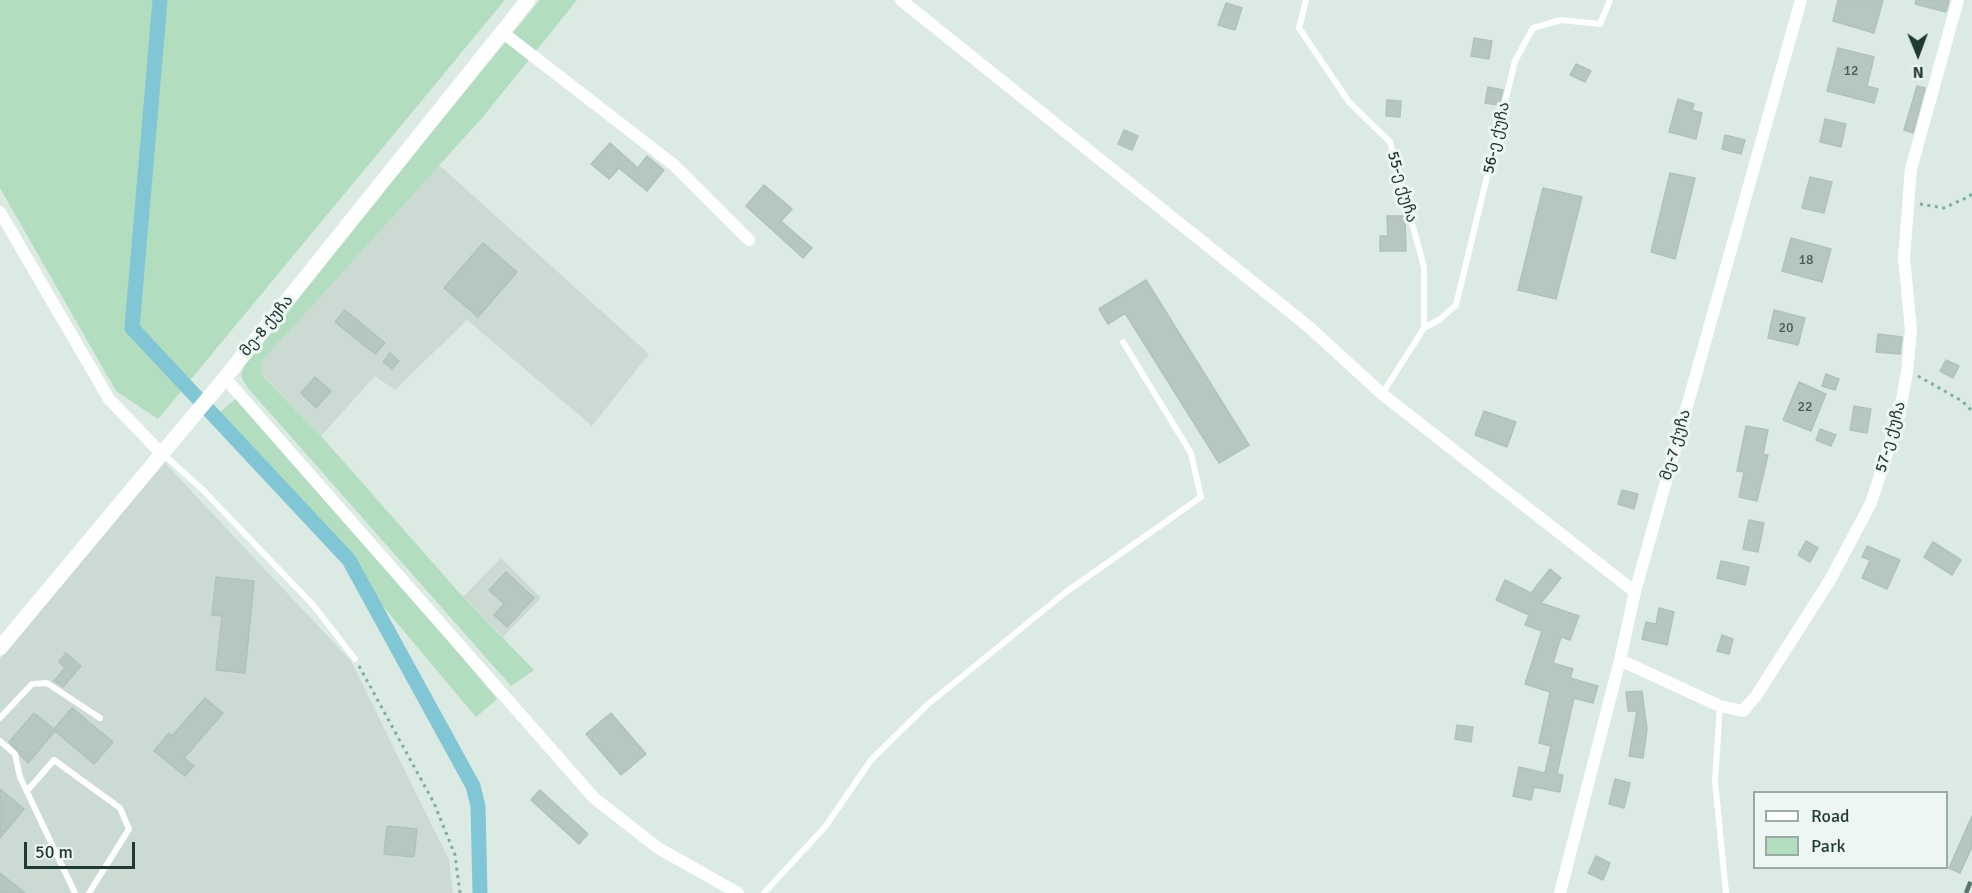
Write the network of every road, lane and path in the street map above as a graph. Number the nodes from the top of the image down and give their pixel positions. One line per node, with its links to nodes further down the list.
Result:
1 (528, 0): 7 (street, მე-8 ქუჩა)
2 (901, 0): 16 (street)
3 (1306, 0): 12 (lane, 55-ე ქუჩა)
4 (1610, 0): 12 (lane, 56-ე ქუჩა)
5 (1801, 0): 19 (street, მე-7 ქუჩა)
6 (1958, 0): 9 (street, 57-ე ქუჩა)
7 (502, 32): 11 (street); 15 (street, მე-8 ქუჩა)
8 (1972, 191): 9 (path)
9 (1909, 203): 14 (street, 57-ე ქუჩა)
10 (0, 212): 18 (street)
11 (749, 240)
12 (1424, 328): 16 (lane)
13 (1123, 342): 32 (lane)
14 (1907, 372): 17 (path); 23 (street, 57-ე ქუჩა)
15 (225, 378): 18 (street, მე-8 ქუჩა); 31 (street)
16 (1382, 394): 19 (street)
17 (1972, 411)
18 (160, 452): 20 (street, მე-8 ქუჩა); 21 (lane)
19 (1635, 592): 22 (street, მე-7 ქუჩა)
20 (0, 648)
21 (355, 659): 30 (path)
22 (1620, 660): 23 (street, 57-ე ქუჩა); 33 (street, მე-7 ქუჩა)
23 (1720, 706): 34 (lane)
24 (0, 718): 25 (lane)
25 (100, 718)
26 (0, 741): 27 (lane)
27 (27, 790): 28 (lane); 29 (lane)
28 (75, 893)
29 (89, 893)
30 (460, 893)
31 (738, 893)
32 (764, 893)
33 (1560, 893)
34 (1726, 893)

